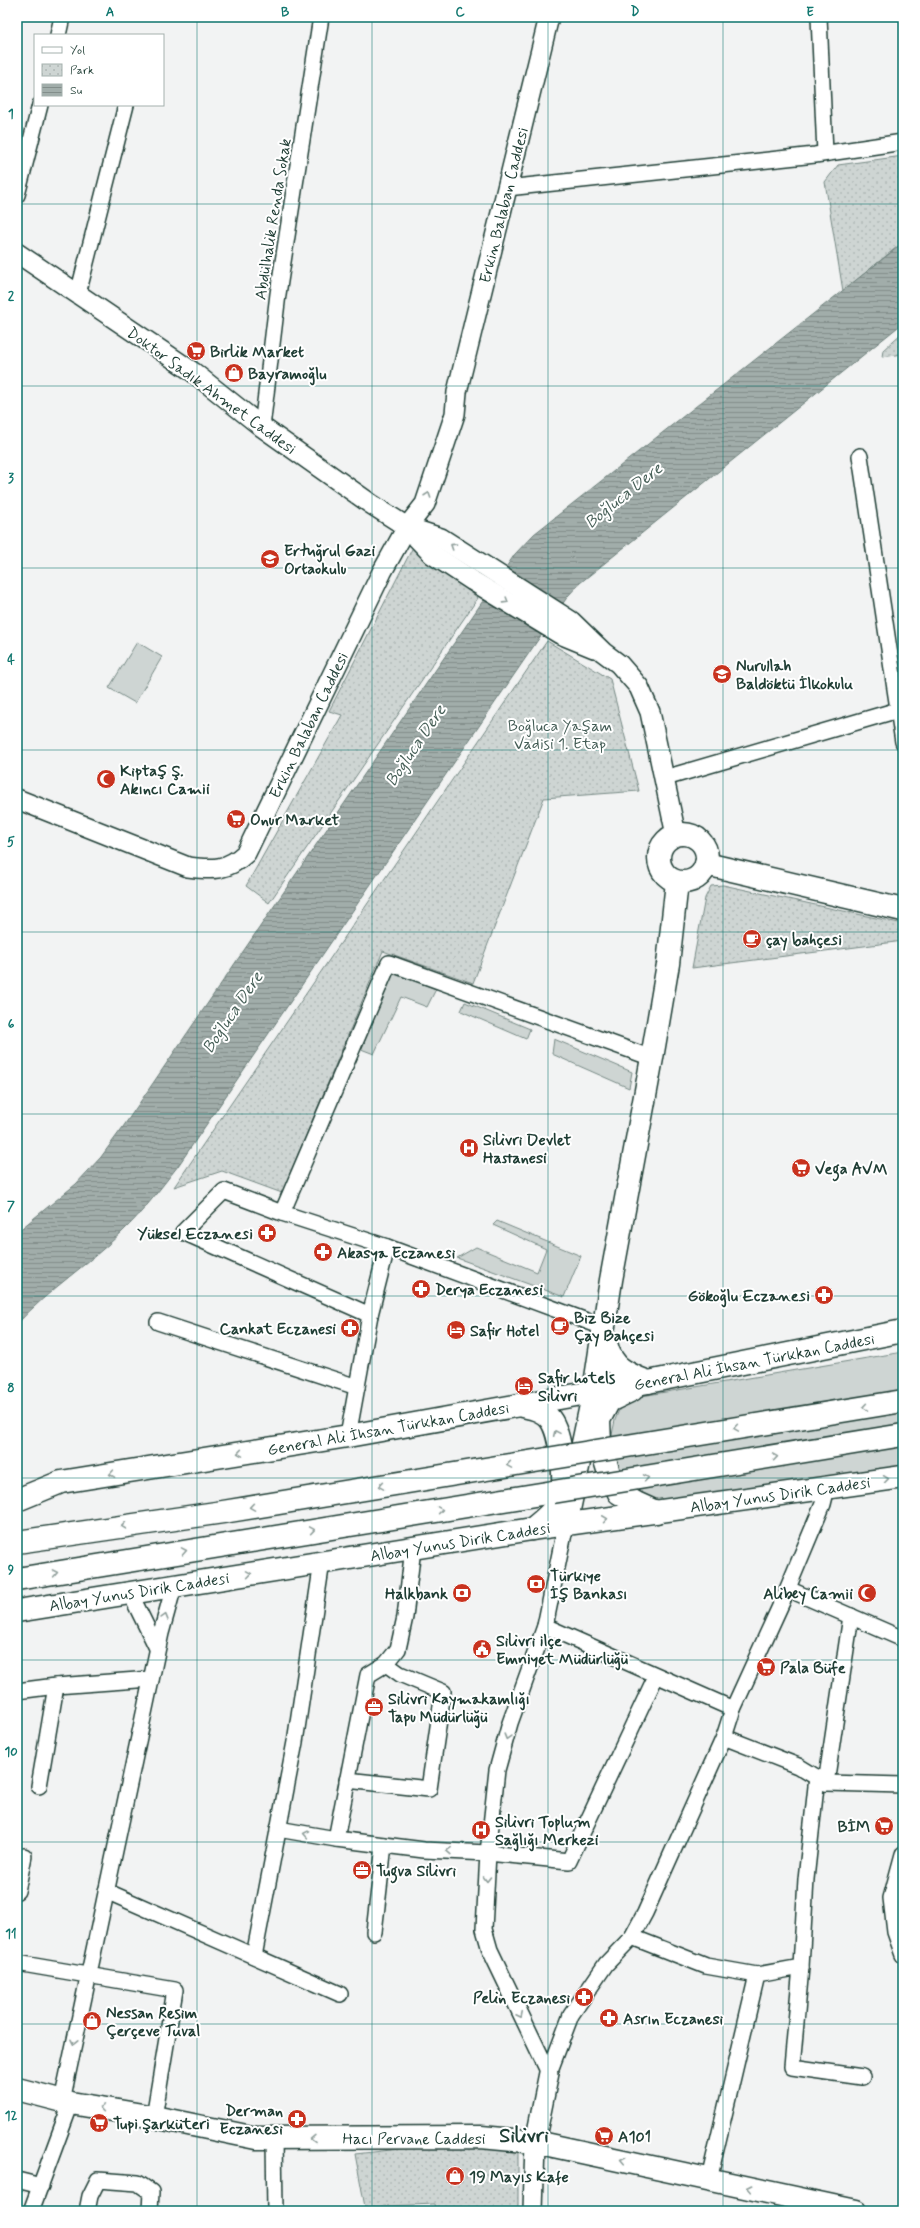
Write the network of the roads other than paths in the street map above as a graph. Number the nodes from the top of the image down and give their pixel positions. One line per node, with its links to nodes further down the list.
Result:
1 (62, 17): 5 (street)
2 (321, 17): 14 (street, Abdülhalik Renda Sokak)
3 (549, 17): 10 (street, Erkin Balaban Caddesi)
4 (819, 17): 9 (street)
5 (58, 34)
6 (40, 106): 11 (street)
7 (126, 106): 13 (street)
8 (903, 142): 9 (street)
9 (825, 153): 10 (street)
10 (507, 188): 16 (street, Erkin Balaban Caddesi)
11 (17, 195)
12 (17, 252): 13 (street, Doktor Sadık Ahmet Caddesi)
13 (78, 294): 14 (street, Doktor Sadık Ahmet Caddesi)
14 (262, 427): 16 (street, Doktor Sadık Ahmet Caddesi)
15 (860, 456): 17 (street)
16 (406, 527): 19 (street, Doktor Sadık Ahmet Caddesi); 20 (street, Erkin Balaban Caddesi)
17 (898, 710): 18 (street); 19 (street)
18 (903, 742)
19 (665, 778): 21 (street, Doktor Sadık Ahmet Caddesi)
20 (17, 799)
21 (676, 835): 22 (main road); 23 (main road)
22 (706, 864): 23 (main road); 24 (main road)
23 (677, 882): 25 (main road)
24 (903, 910)
25 (652, 1058): 26 (street); 30 (main road)
26 (282, 1213): 27 (street); 28 (street)
27 (387, 1247): 28 (street); 30 (street)
28 (370, 1315): 33 (street)
29 (158, 1322): 33 (street)
30 (603, 1327): 32 (main road); 34 (main road)
31 (903, 1331): 32 (main road, General Ali İhsan Türkkan Caddesi)
32 (648, 1382): 34 (main road, General Ali İhsan Türkkan Caddesi); 42 (main road)
33 (357, 1387): 38 (street)
34 (594, 1391): 36 (main road, General Ali İhsan Türkkan Caddesi); 43 (main road)
35 (903, 1401): 45 (main road, one-way to 45, bridge)
36 (519, 1405): 38 (main road, General Ali İhsan Türkkan Caddesi); 44 (main road, one-way to 36)
37 (903, 1435): 48 (main road, one-way to 37, bridge)
38 (348, 1436): 41 (main road, General Ali İhsan Türkkan Caddesi, one-way to 41)
39 (903, 1477): 40 (main road, Albay Yunus Dirik Caddesi, one-way to 39)
40 (827, 1488): 42 (main road, Albay Yunus Dirik Caddesi); 50 (street)
41 (17, 1500)
42 (656, 1512): 43 (main road, Albay Yunus Dirik Caddesi, one-way to 42)
43 (566, 1524): 44 (main road, Albay Yunus Dirik Caddesi); 54 (street)
44 (532, 1529): 46 (main road, Albay Yunus Dirik Caddesi)
45 (17, 1542)
46 (413, 1548): 47 (main road, Albay Yunus Dirik Caddesi); 57 (street)
47 (322, 1562): 49 (main road, Albay Yunus Dirik Caddesi, one-way to 47); 68 (street)
48 (17, 1579)
49 (174, 1586): 51 (main road, Albay Yunus Dirik Caddesi); 56 (street, one-way to 49)
50 (788, 1589): 53 (street); 62 (street)
51 (130, 1593): 52 (main road, Albay Yunus Dirik Caddesi); 56 (street)
52 (17, 1610)
53 (851, 1616): 55 (street); 65 (street)
54 (545, 1626): 58 (street); 71 (street, one-way to 71)
55 (903, 1639)
56 (158, 1648): 59 (street)
57 (386, 1664): 64 (street); 64 (street)
58 (656, 1676): 62 (street); 71 (street)
59 (151, 1678): 60 (street); 75 (street)
60 (56, 1686): 61 (street); 67 (street)
61 (17, 1691)
62 (733, 1709): 63 (street)
63 (724, 1737): 65 (street); 78 (street)
64 (347, 1780): 69 (street)
65 (822, 1780): 66 (street); 82 (street)
66 (903, 1785)
67 (39, 1786)
68 (278, 1829): 69 (street, one-way to 68); 80 (street)
69 (336, 1839): 70 (street)
70 (384, 1845): 71 (street, one-way to 70); 77 (street)
71 (488, 1852): 86 (street, one-way to 86)
72 (903, 1854): 76 (street)
73 (24, 1856): 74 (street)
74 (17, 1891)
75 (106, 1891): 80 (street); 84 (street)
76 (897, 1898): 79 (street)
77 (374, 1932)
78 (632, 1937): 83 (street); 86 (street)
79 (903, 1955)
80 (254, 1956): 85 (street)
81 (17, 1964): 84 (street)
82 (801, 1967): 83 (street); 87 (street)
83 (757, 1975): 93 (street)
84 (88, 1977): 89 (street, one-way to 89); 90 (street)
85 (340, 1994)
86 (549, 2073): 92 (street)
87 (862, 2077)
88 (17, 2089): 89 (main road, Hacı Pervane Caddesi)
89 (66, 2102): 90 (main road, Hacı Pervane Caddesi, one-way to 89); 95 (street)
90 (154, 2117): 91 (main road, Hacı Pervane Caddesi)
91 (274, 2139): 92 (main road, Hacı Pervane Caddesi, one-way to 91); 101 (street)
92 (535, 2142): 93 (main road, Hacı Pervane Caddesi, one-way to 92); 102 (street)
93 (709, 2179): 96 (main road, Hacı Pervane Caddesi, one-way to 93)
94 (17, 2180): 95 (street)
95 (41, 2186): 98 (street)
96 (784, 2203): 97 (main road, Hacı Pervane Caddesi)
97 (813, 2207): 103 (main road, Hacı Pervane Caddesi)
98 (31, 2211)
99 (87, 2211): 100 (street)
100 (150, 2211)
101 (275, 2211)
102 (533, 2211)
103 (856, 2211)

